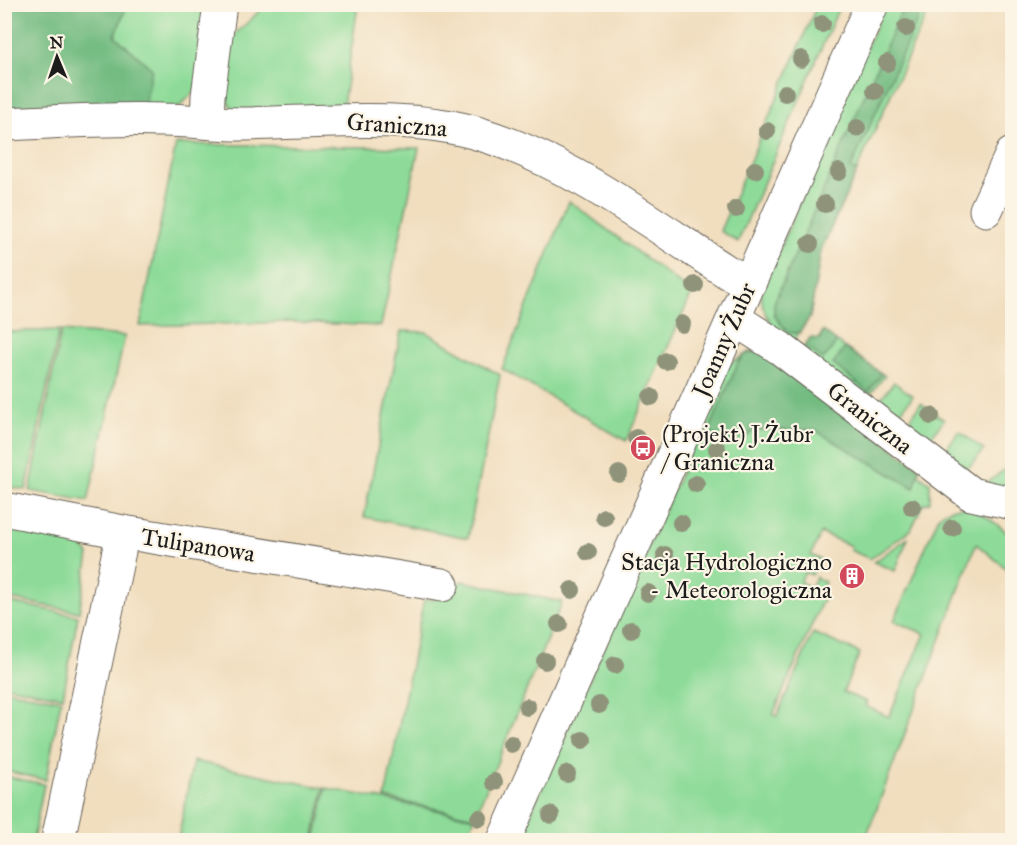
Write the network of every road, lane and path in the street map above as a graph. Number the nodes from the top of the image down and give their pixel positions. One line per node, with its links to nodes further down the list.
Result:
1 (220, 4): 3 (street)
2 (872, 4): 7 (street, Joanny Żubr)
3 (207, 122): 4 (street, Graniczna); 7 (street, Graniczna)
4 (4, 124)
5 (1012, 154): 6 (street)
6 (986, 210)
7 (750, 282): 8 (street, Joanny Żubr)
8 (733, 320): 9 (street, Graniczna); 14 (street, Joanny Żubr)
9 (1012, 503)
10 (4, 509): 11 (street)
11 (123, 532): 12 (street, Tulipanowa); 13 (street, Tulipanowa)
12 (442, 585)
13 (58, 840)
14 (504, 840)

